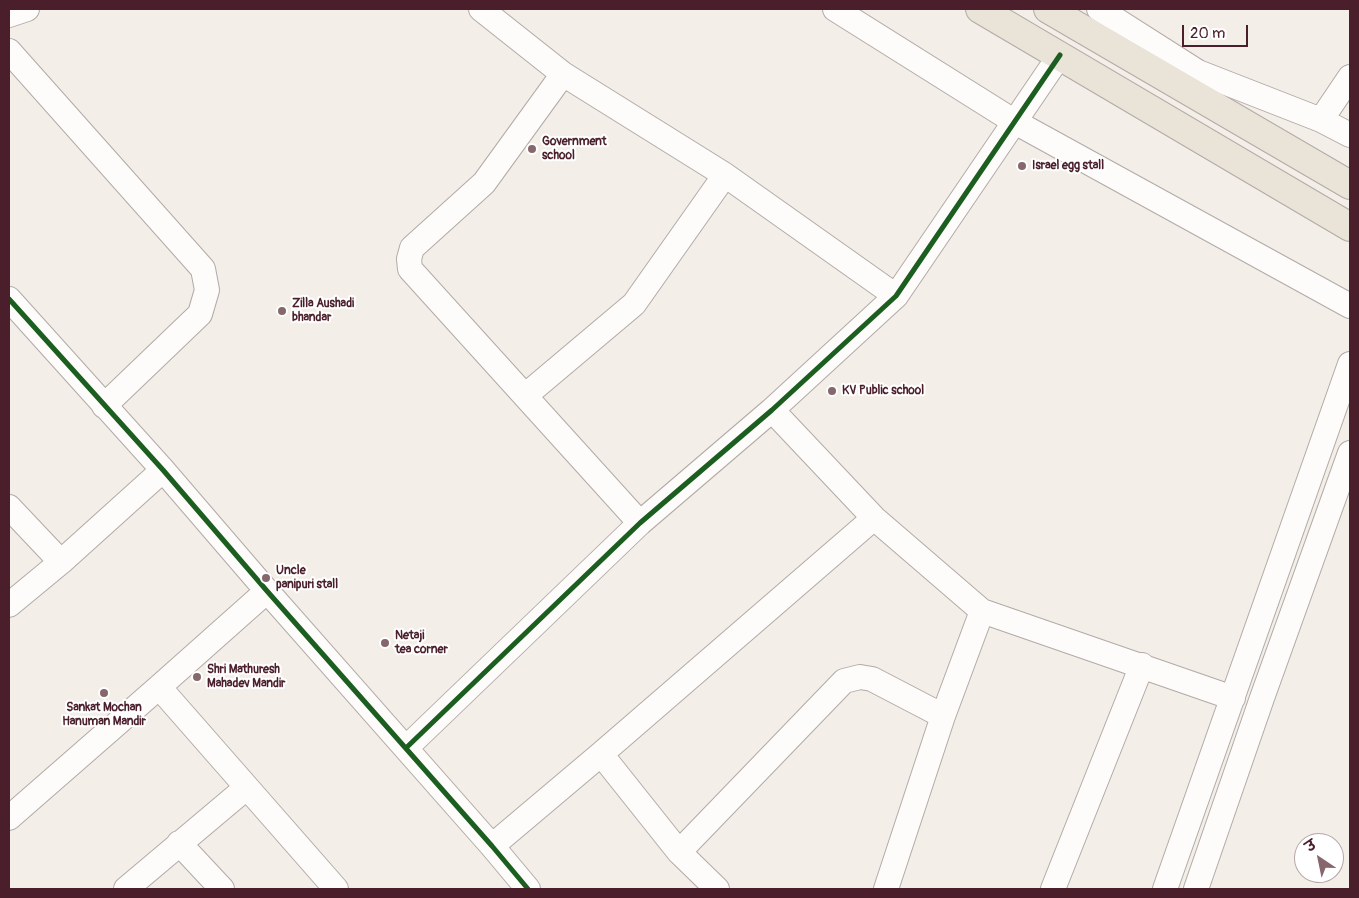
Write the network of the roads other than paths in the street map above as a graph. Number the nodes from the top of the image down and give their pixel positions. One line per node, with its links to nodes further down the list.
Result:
1 (28, 9): 7 (street)
2 (482, 9): 10 (street)
3 (835, 9): 13 (street)
4 (980, 9): 9 (main road)
5 (1048, 9): 16 (main road)
6 (1099, 9): 12 (street)
7 (9, 15)
8 (9, 51): 23 (street)
9 (1060, 55): 13 (street); 17 (main road)
10 (563, 74): 15 (street); 22 (street)
11 (1350, 77): 12 (street)
12 (1322, 120): 14 (street)
13 (1015, 122): 18 (street); 20 (street)
14 (1350, 135)
15 (725, 175): 18 (street); 22 (street)
16 (1350, 185)
17 (1350, 227)
18 (896, 296): 24 (street)
19 (9, 299): 23 (street)
20 (1350, 306)
21 (1350, 364): 36 (street)
22 (526, 395): 29 (street)
23 (104, 406): 26 (street)
24 (772, 410): 28 (street); 29 (street)
25 (1350, 453): 53 (street)
26 (163, 470): 30 (street); 31 (street)
27 (9, 507): 30 (street)
28 (874, 518): 33 (street); 39 (street)
29 (640, 523): 38 (street)
30 (61, 562): 32 (street)
31 (267, 591): 35 (street); 38 (street)
32 (9, 605)
33 (982, 611): 34 (street); 37 (street)
34 (1142, 665): 36 (street); 51 (street)
35 (159, 687): 40 (street); 41 (street)
36 (1233, 698): 52 (street)
37 (944, 716): 44 (street); 50 (street)
38 (406, 748): 43 (street)
39 (601, 754): 43 (street); 44 (street)
40 (246, 788): 42 (street); 47 (street)
41 (9, 818)
42 (179, 843): 45 (street); 46 (street)
43 (492, 846): 48 (street)
44 (679, 852): 49 (street)
45 (126, 889)
46 (222, 889)
47 (336, 889)
48 (528, 889)
49 (717, 889)
50 (886, 889)
51 (1053, 889)
52 (1164, 889)
53 (1196, 889)

